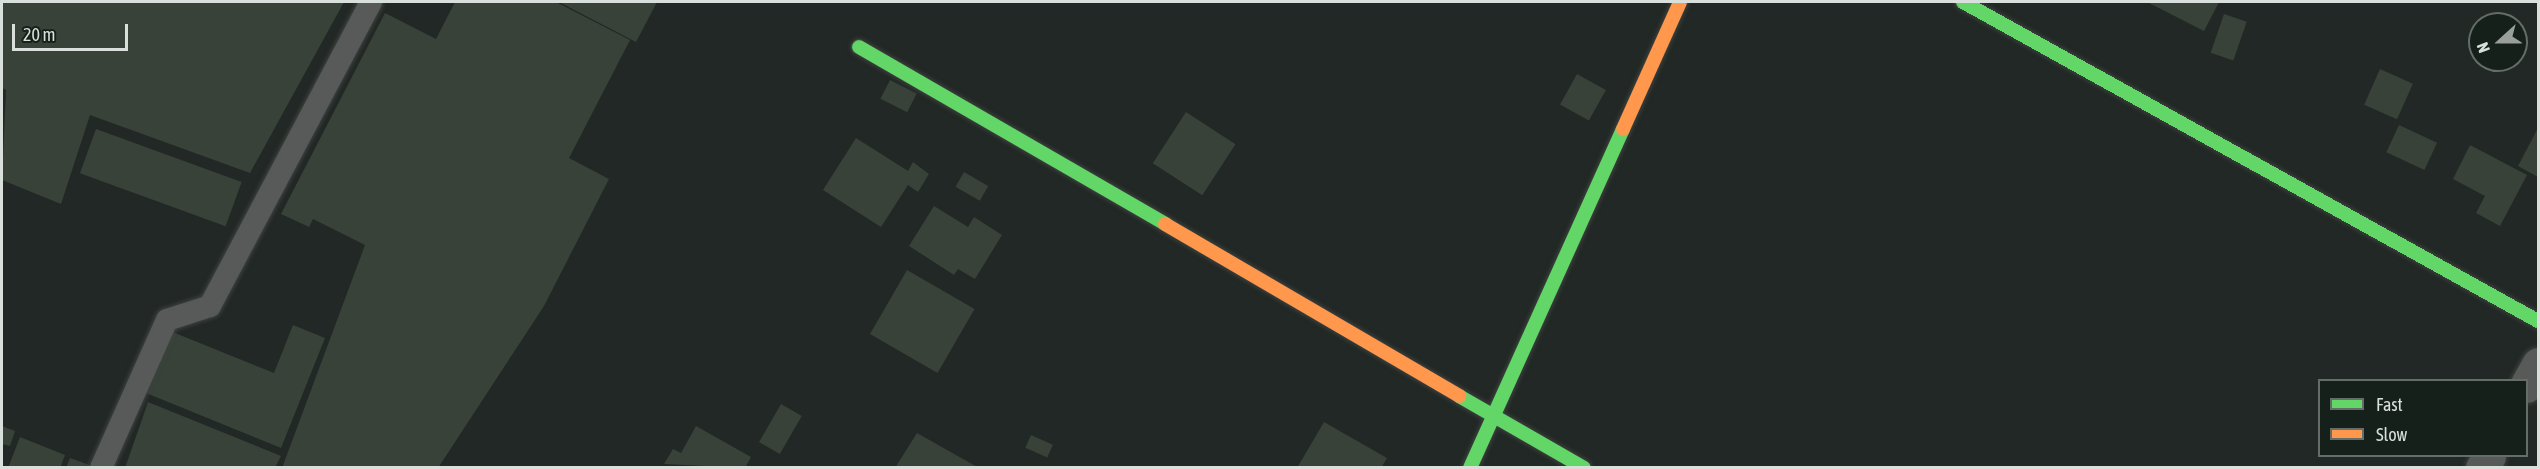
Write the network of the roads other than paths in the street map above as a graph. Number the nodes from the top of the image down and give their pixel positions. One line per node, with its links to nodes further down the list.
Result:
1 (371, 2): 9 (lane)
2 (1680, 2): 8 (street)
3 (1963, 2): 5 (street)
4 (859, 47): 8 (street)
5 (2538, 321)
6 (2538, 364): 7 (street)
7 (2528, 382)
8 (1498, 414): 10 (street); 11 (street)
9 (100, 468)
10 (1470, 468)
11 (1584, 468)

